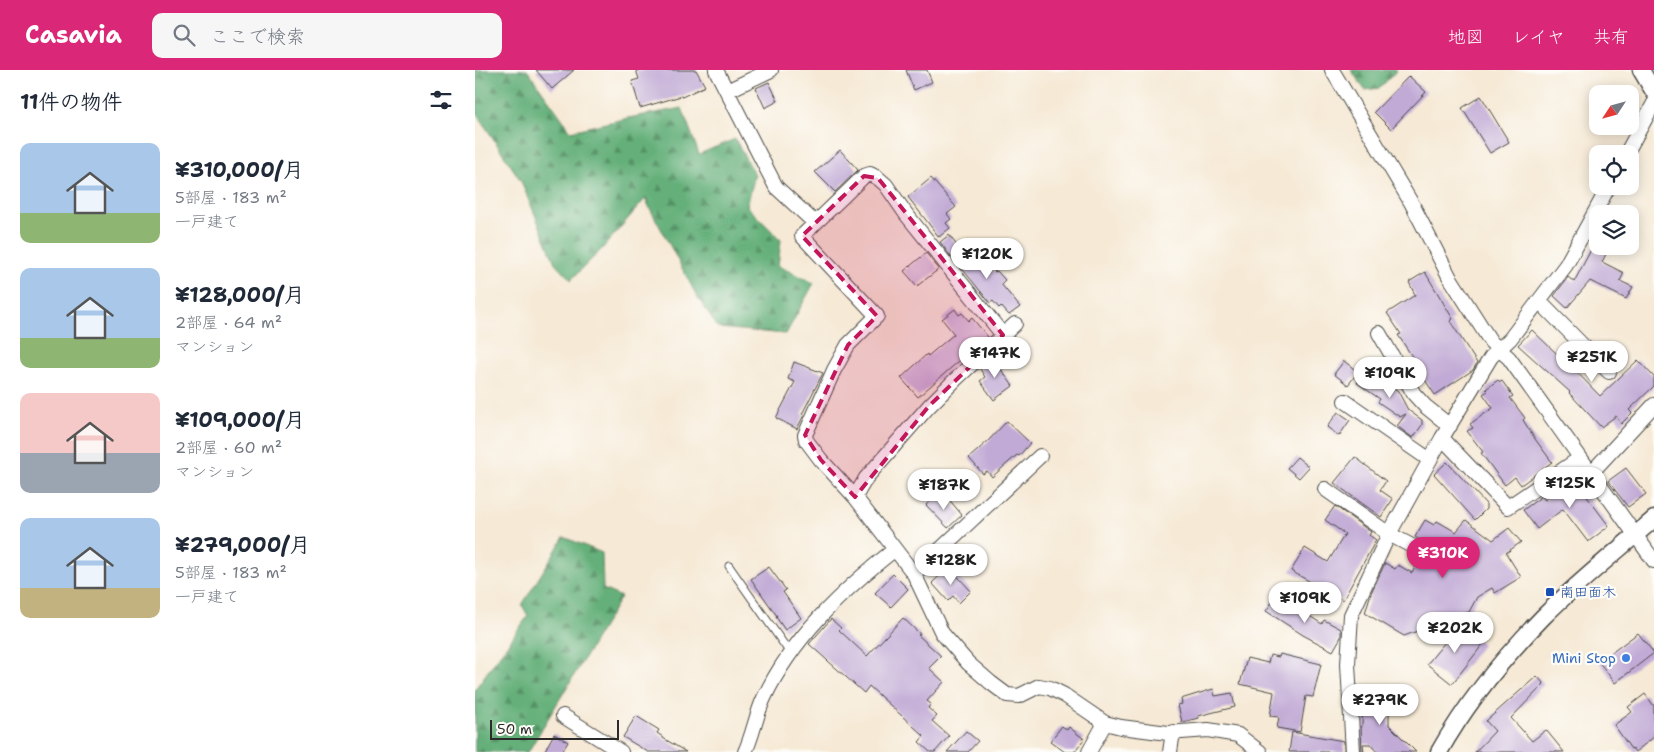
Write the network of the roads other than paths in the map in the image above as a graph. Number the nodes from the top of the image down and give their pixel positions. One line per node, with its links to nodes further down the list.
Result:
1 (715, 70): 5 (street)
2 (771, 70): 5 (street)
3 (1332, 70): 15 (street)
4 (1641, 70): 6 (street)
5 (727, 91): 10 (street)
6 (1654, 92)
7 (1654, 103): 8 (street)
8 (1631, 145)
9 (1604, 195): 11 (street)
10 (815, 223): 14 (street); 26 (street)
11 (1539, 302): 15 (street); 16 (street)
12 (1015, 324): 14 (street)
13 (1379, 332): 19 (street)
14 (1003, 334): 26 (street)
15 (1500, 349): 19 (street); 22 (street)
16 (1609, 372)
17 (1345, 401): 23 (street)
18 (1654, 404): 24 (street)
19 (1450, 426): 20 (street)
20 (1442, 438): 22 (street); 23 (street)
21 (1040, 456): 34 (street)
22 (1580, 458): 24 (street)
23 (1430, 460): 28 (street)
24 (1591, 472): 29 (street)
25 (1325, 489): 28 (street)
26 (855, 497): 30 (street)
27 (1654, 519): 29 (street)
28 (1389, 534): 32 (street); 44 (street)
29 (1636, 535): 31 (street); 45 (street)
30 (894, 550): 34 (street); 35 (street)
31 (1654, 561)
32 (1443, 562)
33 (729, 566): 35 (lane)
34 (914, 574): 37 (street)
35 (790, 653): 40 (street)
36 (563, 716): 39 (street)
37 (1105, 723): 38 (street); 41 (street)
38 (1173, 732): 42 (street); 43 (street)
39 (621, 752)
40 (745, 752)
41 (1089, 752)
42 (1170, 752)
43 (1260, 752)
44 (1353, 752)
45 (1439, 752)

